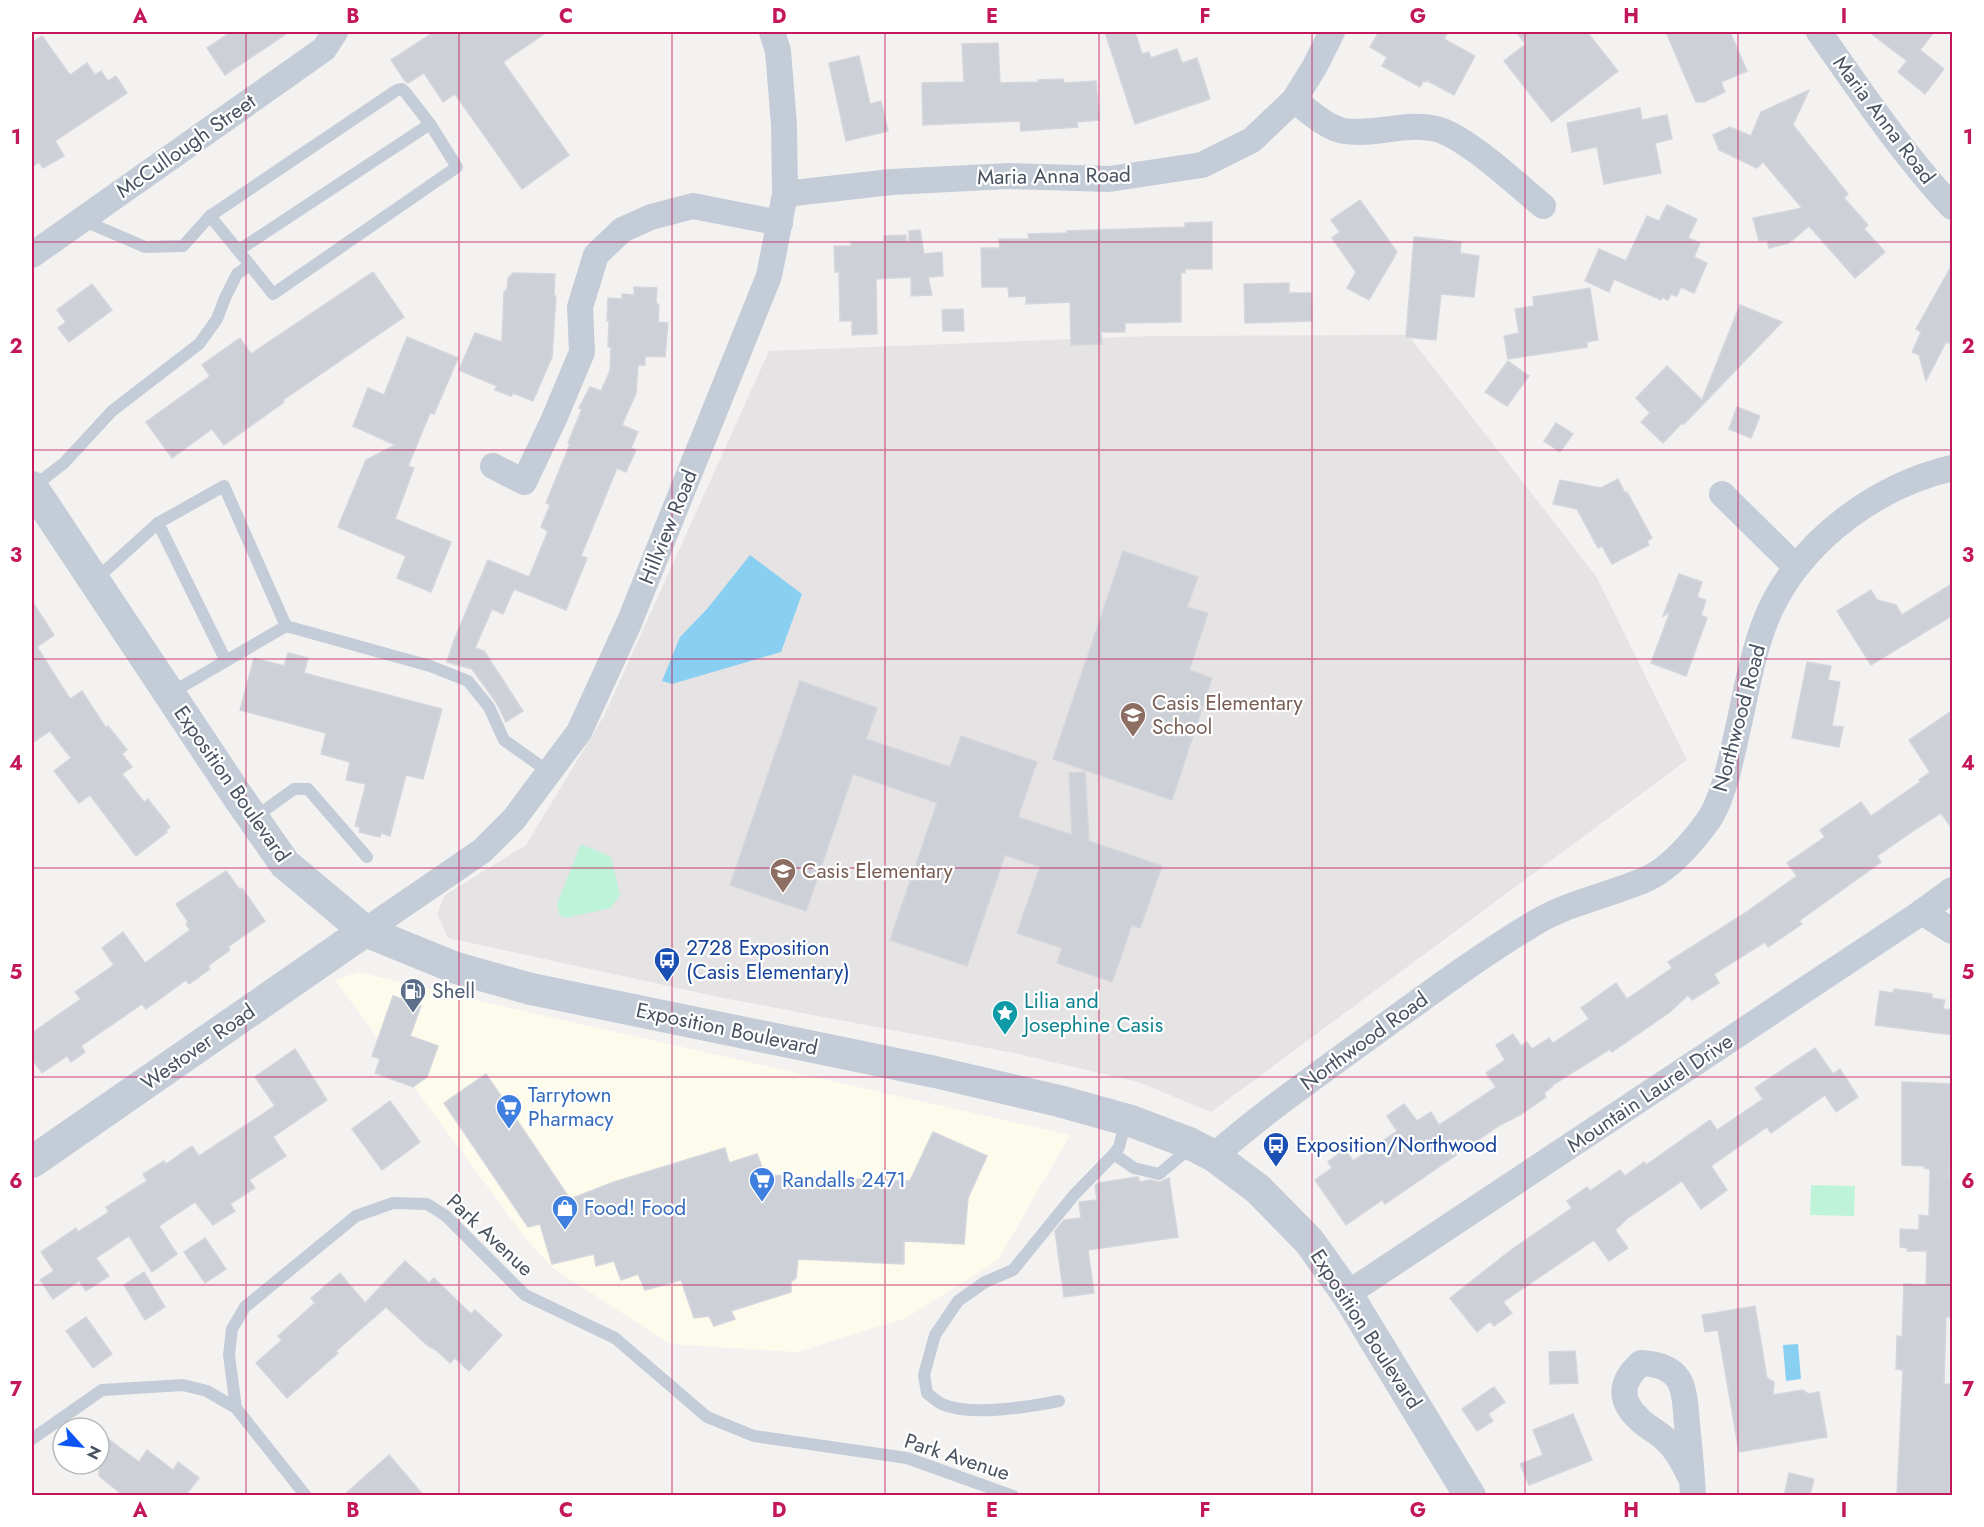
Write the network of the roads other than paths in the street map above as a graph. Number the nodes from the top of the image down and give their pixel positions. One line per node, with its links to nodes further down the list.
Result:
1 (335, 32): 11 (street, McCullough Street)
2 (772, 32): 7 (street, Hillview Road)
3 (1332, 32): 5 (street, Maria Anna Road)
4 (1819, 32): 9 (street, Maria Anna Road)
5 (1294, 100): 7 (street, Maria Anna Road); 8 (street)
6 (429, 124): 10 (lane); 13 (lane); 15 (lane)
7 (785, 194): 12 (street, Hillview Road)
8 (1543, 206)
9 (1953, 207)
10 (210, 216): 11 (lane); 13 (lane)
11 (81, 220): 14 (street, McCullough Street)
12 (780, 224): 16 (street); 26 (street, Hillview Road)
13 (239, 250): 15 (lane)
14 (32, 255)
15 (250, 265): 18 (lane)
16 (493, 466)
17 (1953, 468): 21 (street, Northwood Road)
18 (32, 488): 22 (street, Exposition Boulevard)
19 (1722, 494): 21 (street)
20 (158, 523): 22 (lane); 23 (lane); 24 (lane)
21 (1796, 566): 34 (street, Northwood Road)
22 (94, 580): 25 (street, Exposition Boulevard)
23 (286, 626): 24 (lane); 26 (lane)
24 (226, 661): 25 (lane)
25 (169, 694): 27 (street, Exposition Boulevard)
26 (549, 772): 31 (street, Hillview Road)
27 (253, 819): 28 (lane); 31 (street, Exposition Boulevard)
28 (367, 857)
29 (1953, 890): 30 (street, Mountain Laurel Drive)
30 (1922, 912): 32 (street); 37 (street, Mountain Laurel Drive)
31 (366, 931): 33 (street, Exposition Boulevard); 36 (street, Westover Road)
32 (1953, 931)
33 (1126, 1119): 34 (street, Exposition Boulevard); 35 (lane)
34 (1201, 1150): 35 (lane); 37 (street, Exposition Boulevard)
35 (1114, 1154): 39 (lane)
36 (32, 1162)
37 (1347, 1294): 46 (street, Exposition Boulevard)
38 (1674, 1373): 41 (street); 41 (street); 43 (street)
39 (1059, 1401)
40 (236, 1408): 42 (lane); 44 (lane); 45 (lane, Park Avenue)
41 (1637, 1418): 43 (street)
42 (32, 1439)
43 (1693, 1488)
44 (306, 1496)
45 (1013, 1496)
46 (1470, 1496)

